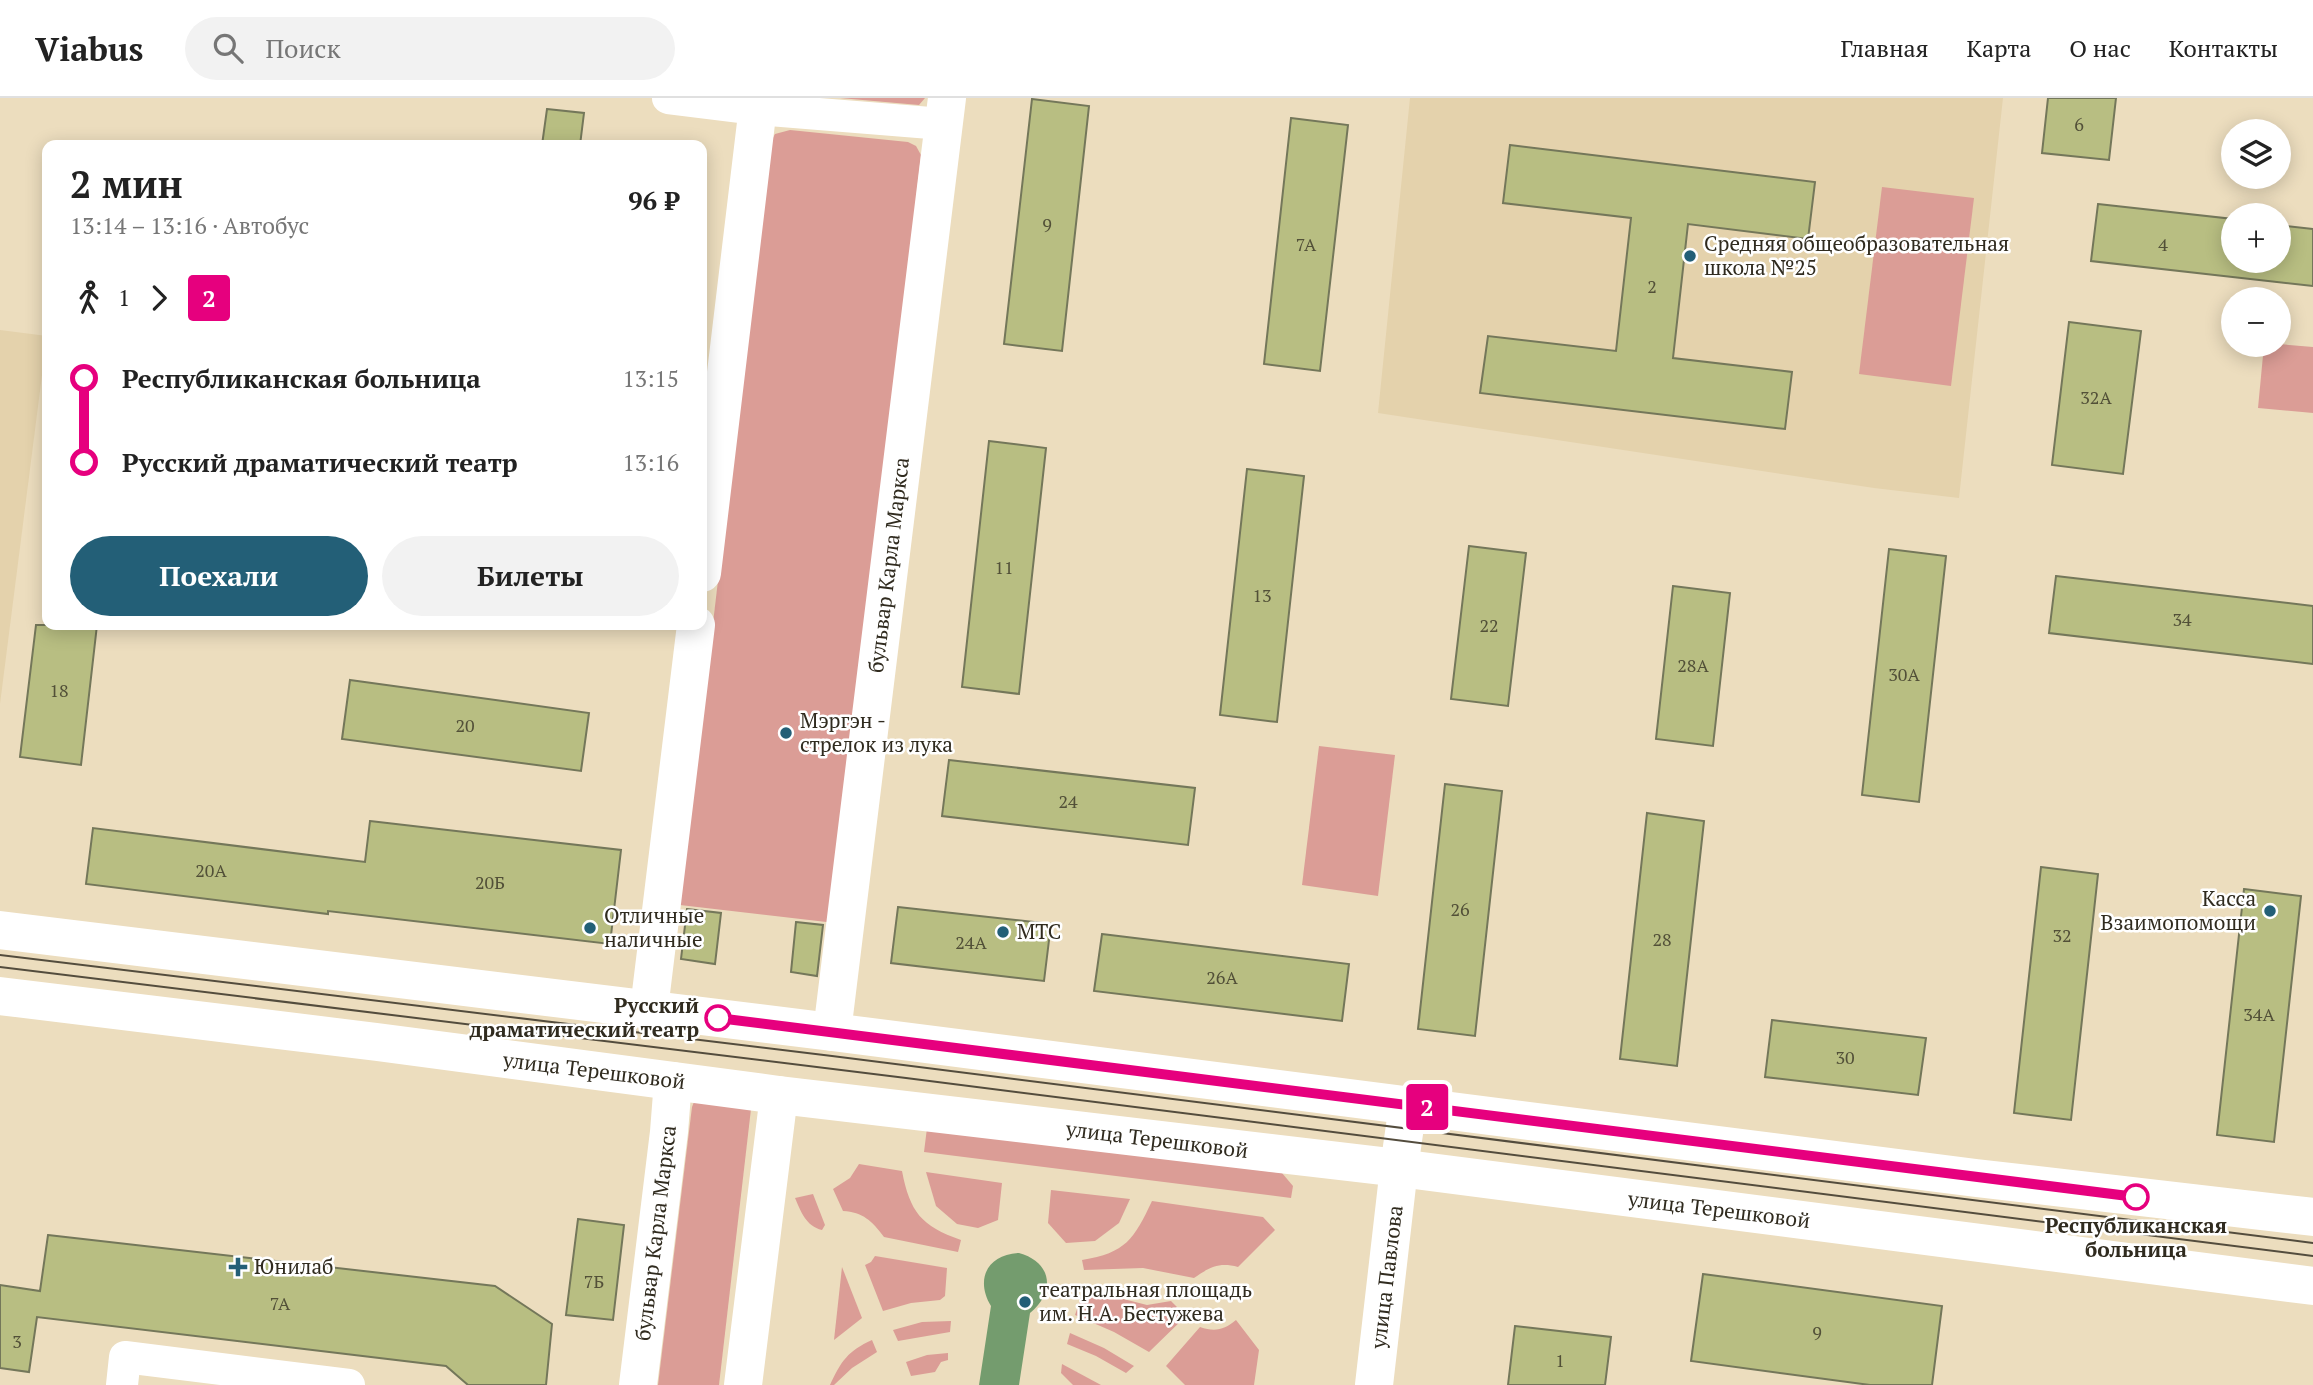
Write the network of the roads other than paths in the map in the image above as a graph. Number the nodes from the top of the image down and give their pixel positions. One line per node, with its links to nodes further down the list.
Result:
1 (668, 98): 2 (street)
2 (758, 103): 3 (street); 4 (main road)
3 (945, 111): 9 (main road, бульвар Карла Маркса)
4 (707, 531)
5 (695, 630): 8 (main road)
6 (0, 930): 8 (main road)
7 (0, 996): 10 (main road, улица Терешковой)
8 (649, 1009): 9 (main road)
9 (832, 1032): 12 (main road)
10 (673, 1081): 11 (main road, улица Терешковой); 18 (main road, бульвар Карла Маркса)
11 (779, 1095): 13 (main road, улица Терешковой); 19 (main road)
12 (1408, 1105): 13 (main road, улица Павлова); 14 (main road)
13 (1399, 1168): 15 (main road, улица Терешковой); 20 (main road, улица Павлова)
14 (2313, 1217)
15 (2313, 1286)
16 (122, 1385): 17 (street)
17 (349, 1385)
18 (638, 1385)
19 (743, 1385)
20 (1374, 1385)

